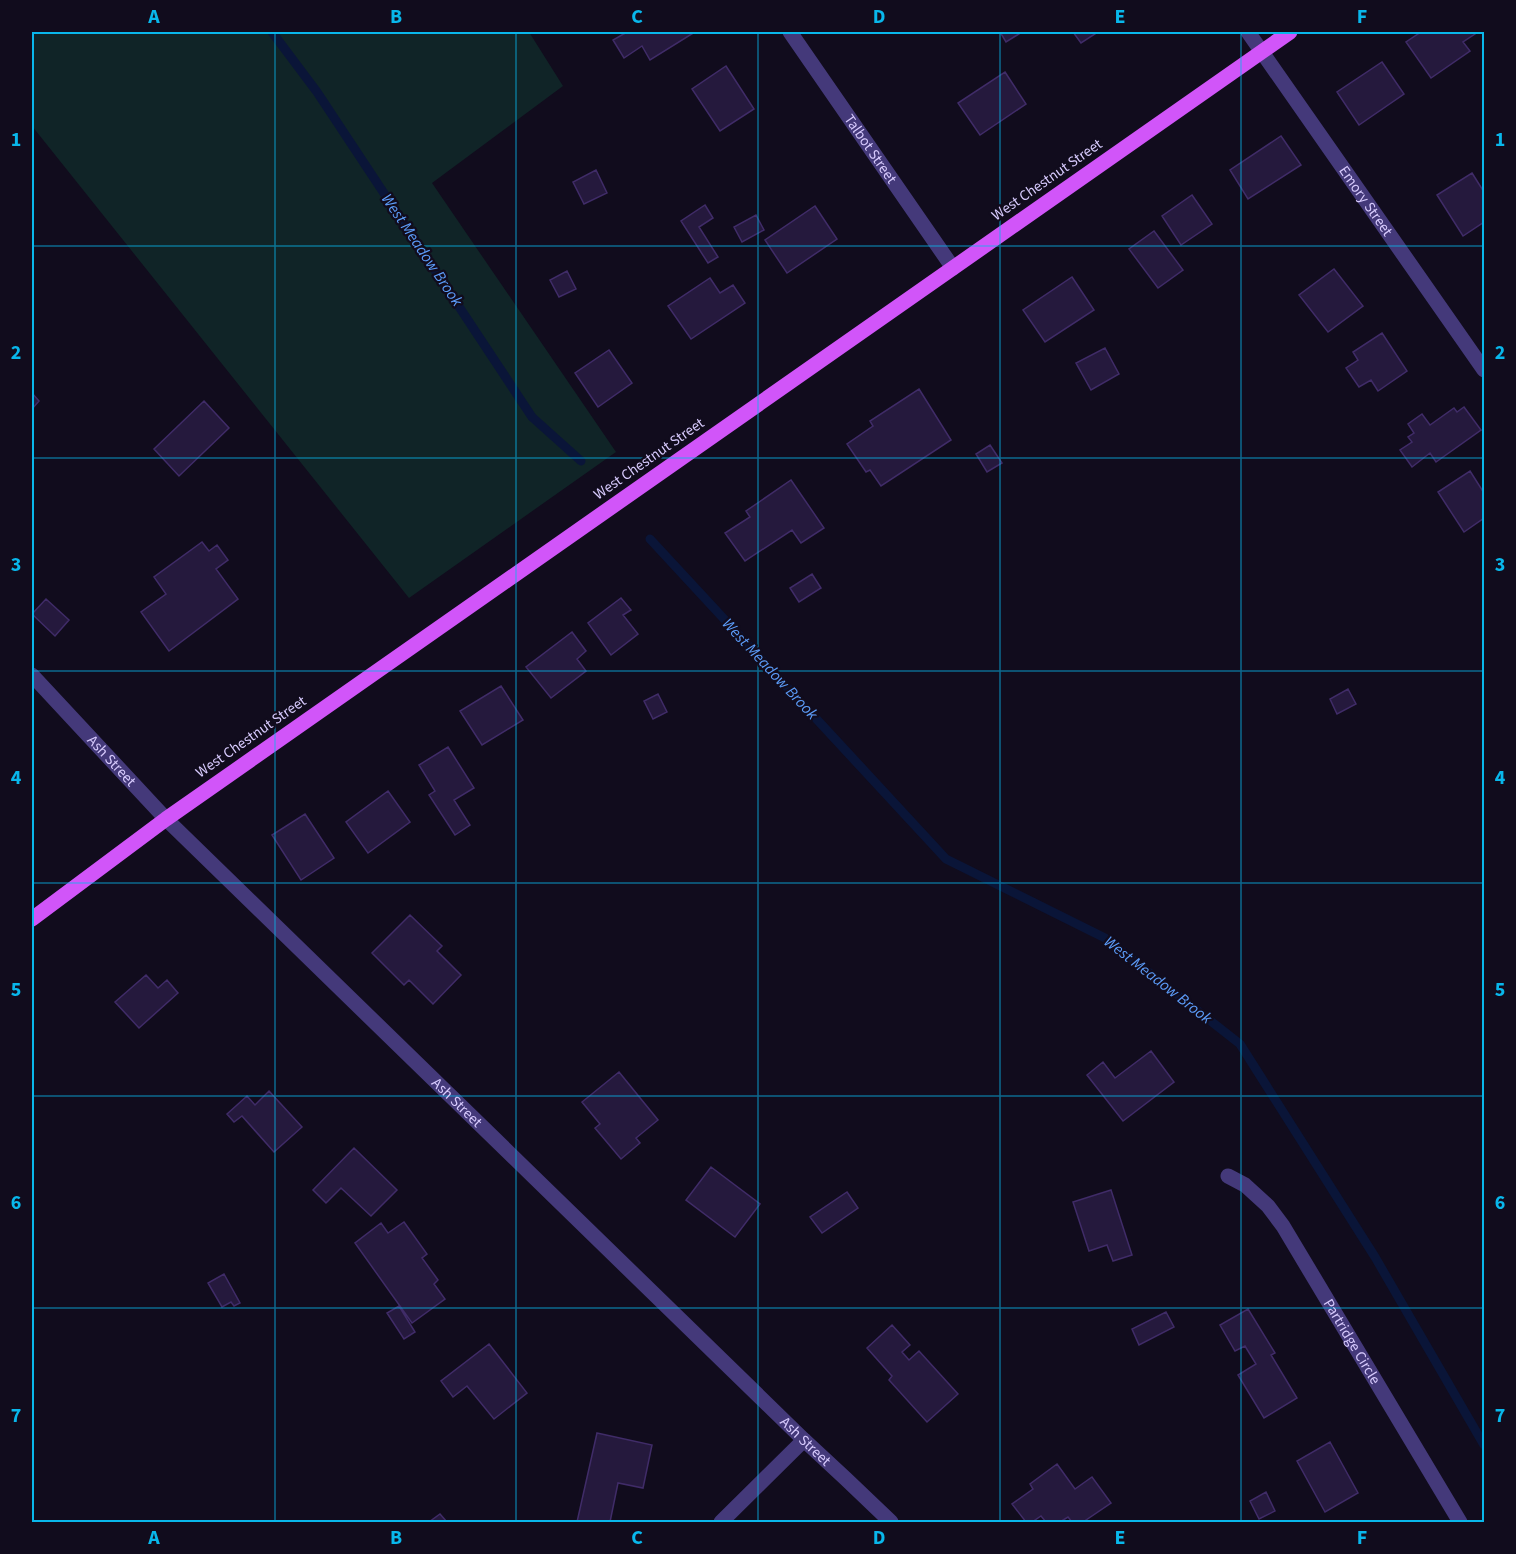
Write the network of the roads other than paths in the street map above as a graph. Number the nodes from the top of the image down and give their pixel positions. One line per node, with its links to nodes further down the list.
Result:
1 (790, 32): 5 (street, Talbot Street)
2 (1248, 32): 4 (street, Emory Street)
3 (1290, 32): 4 (main road, West Chestnut Street)
4 (1262, 51): 5 (main road, West Chestnut Street); 6 (street, Emory Street)
5 (953, 268): 8 (main road, West Chestnut Street)
6 (1485, 370)
7 (32, 675): 8 (street, Ash Street)
8 (166, 819): 9 (main road, West Chestnut Street); 11 (street, Ash Street)
9 (32, 919)
10 (1228, 1176): 14 (street, Partridge Circle)
11 (804, 1440): 12 (street); 13 (street, Ash Street)
12 (721, 1522)
13 (891, 1522)
14 (1460, 1522)

